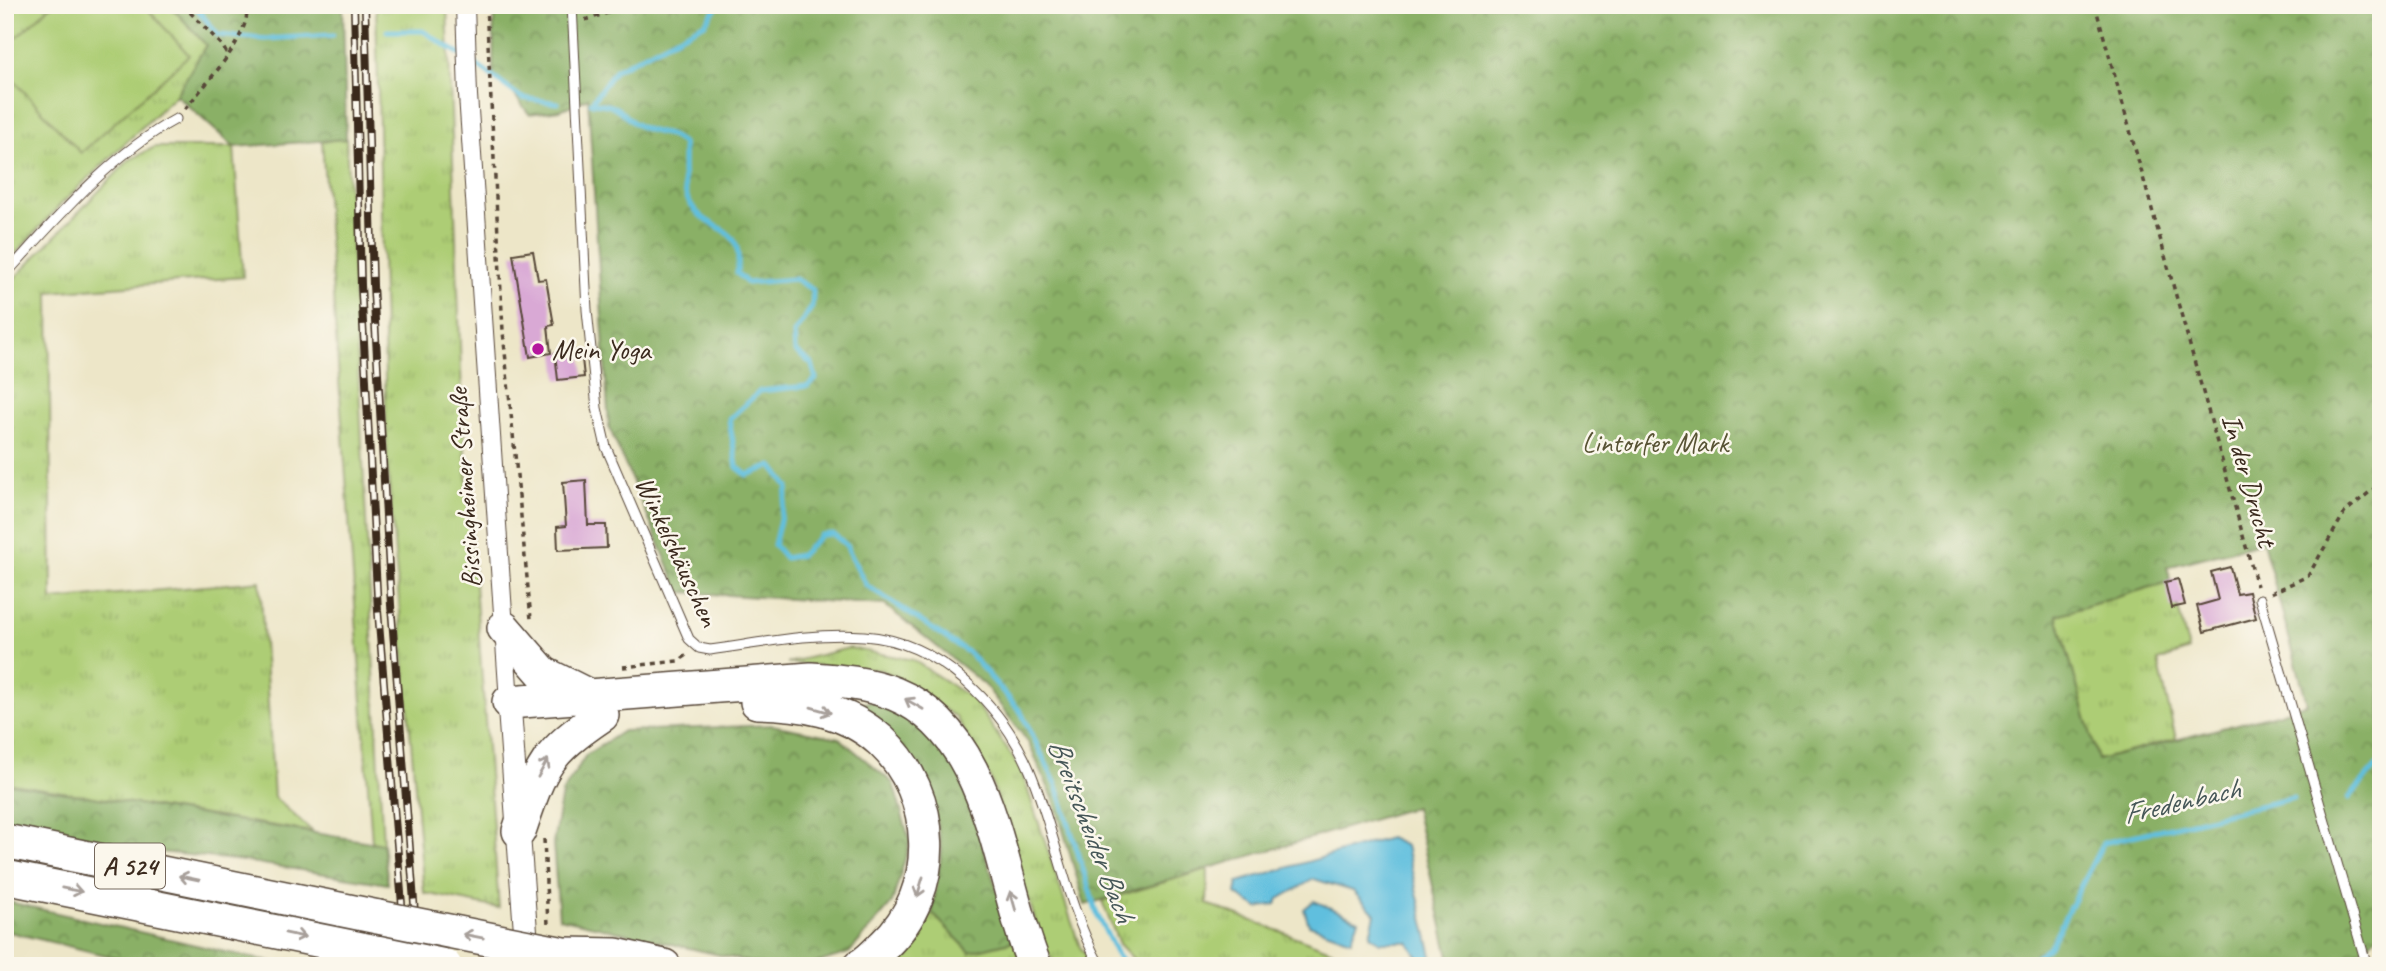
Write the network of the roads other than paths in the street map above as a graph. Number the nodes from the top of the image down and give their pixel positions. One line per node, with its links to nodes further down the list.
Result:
1 (465, 5): 6 (street, Bissingheimer Straße)
2 (572, 5): 19 (lane, Winkelshäuschen)
3 (176, 119): 4 (lane)
4 (5, 275)
5 (2260, 599): 20 (lane)
6 (519, 630): 7 (highway); 8 (street, Bissingheimer Straße)
7 (597, 706): 8 (highway); 9 (highway, one-way to 7); 17 (highway, one-way to 17); 18 (highway, one-way to 7)
8 (510, 713): 9 (street, Bissingheimer Straße)
9 (531, 832): 14 (street, Bissingheimer Straße)
10 (5, 841): 12 (highway, A 524, one-way to 10, bridge)
11 (5, 877): 13 (highway, A 524, one-way to 13, bridge)
12 (556, 942): 15 (highway, A 524); 16 (highway)
13 (445, 966)
14 (528, 966)
15 (614, 966)
16 (664, 966)
17 (860, 966)
18 (1035, 966)
19 (1100, 966)
20 (2367, 966)

